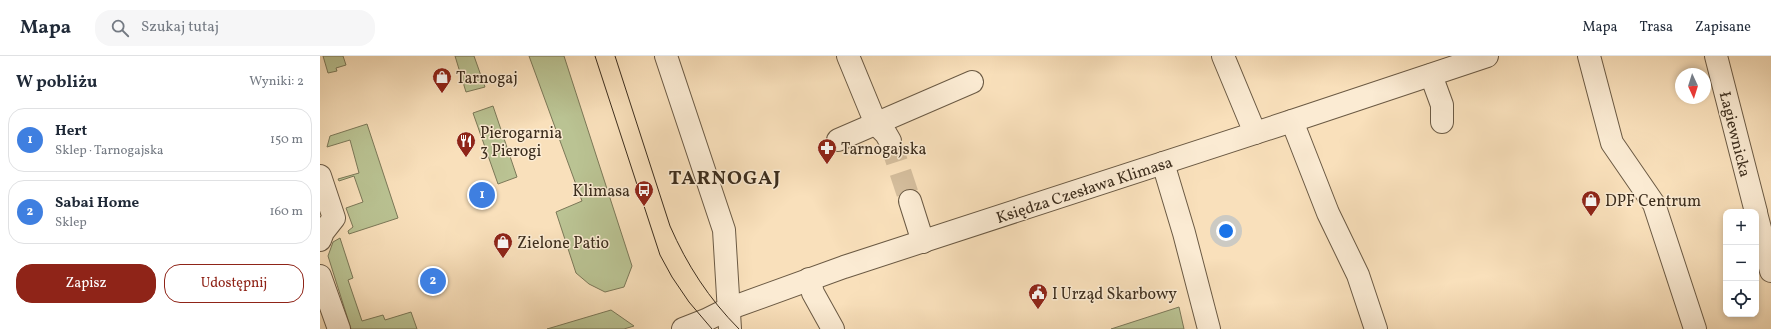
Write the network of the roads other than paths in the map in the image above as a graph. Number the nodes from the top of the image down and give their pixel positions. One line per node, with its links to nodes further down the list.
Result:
1 (666, 56): 25 (street)
2 (848, 56): 11 (street)
3 (1223, 56): 12 (street)
4 (1487, 56): 7 (street, Księdza Czesława Klimasa)
5 (1589, 56): 31 (street)
6 (1716, 56): 18 (street, Łagiewnicka)
7 (1431, 75): 9 (street, Księdza Czesława Klimasa); 10 (street)
8 (972, 82): 11 (street)
9 (1292, 121): 12 (street, Księdza Czesława Klimasa); 30 (street)
10 (1442, 122)
11 (876, 124): 13 (street); 14 (street)
12 (1255, 133): 15 (street, Księdza Czesława Klimasa)
13 (838, 140)
14 (890, 141)
15 (1163, 163): 21 (street, Księdza Czesława Klimasa); 29 (street)
16 (320, 176): 20 (street)
17 (910, 201): 21 (street)
18 (1755, 209)
19 (1759, 224): 22 (street, Łagiewnicka)
20 (320, 240)
21 (923, 242): 24 (street, Księdza Czesława Klimasa)
22 (1771, 271)
23 (320, 276): 26 (street)
24 (809, 279): 25 (street, Księdza Czesława Klimasa); 28 (street)
25 (729, 319): 27 (street, Księdza Czesława Klimasa)
26 (339, 329)
27 (682, 329)
28 (833, 329)
29 (1209, 329)
30 (1376, 329)
31 (1695, 329)

